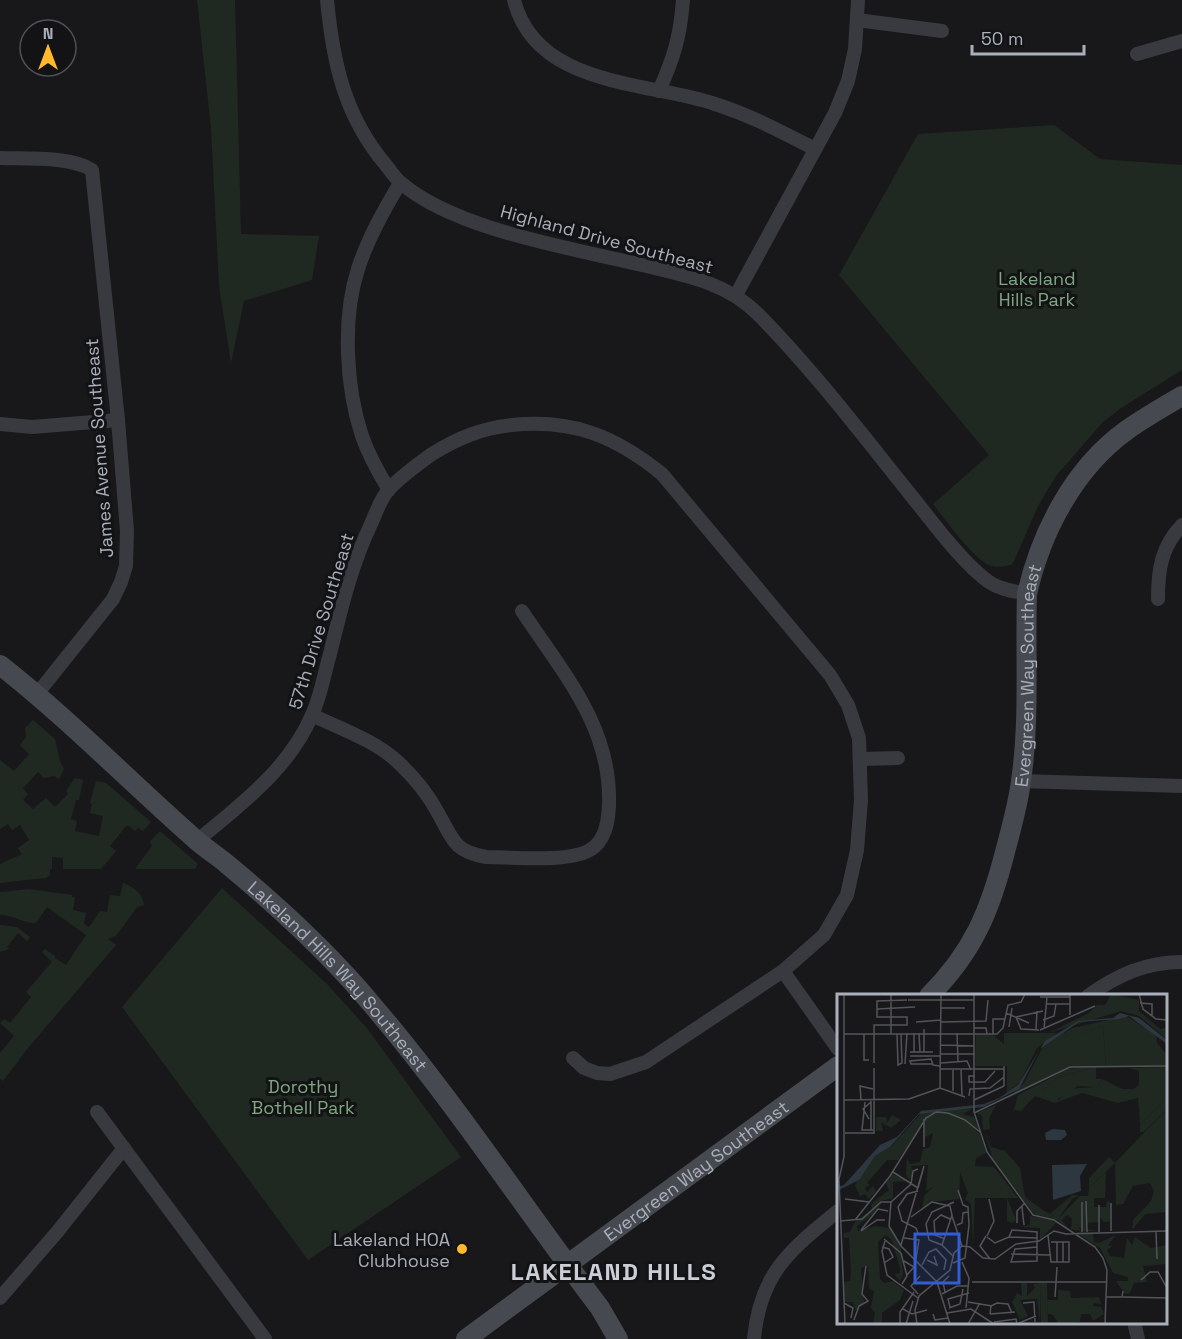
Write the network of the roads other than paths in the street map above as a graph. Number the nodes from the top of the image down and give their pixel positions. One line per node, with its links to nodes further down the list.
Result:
1 (327, 0): 12 (street, Highland Drive Southeast)
2 (514, 0): 9 (street)
3 (683, 0): 9 (street)
4 (858, 0): 5 (street)
5 (857, 20): 6 (street); 10 (street)
6 (942, 31)
7 (1182, 41): 8 (street)
8 (1137, 54)
9 (659, 91): 10 (street)
10 (815, 149): 13 (street)
11 (0, 158): 15 (street, James Avenue Southeast)
12 (400, 183): 13 (street, Highland Drive Southeast); 17 (street)
13 (736, 295): 19 (street, Highland Drive Southeast)
14 (1182, 396): 19 (street, Evergreen Way Southeast)
15 (118, 420): 16 (street); 23 (street, James Avenue Southeast)
16 (0, 424)
17 (388, 490): 24 (street, 57th Drive Southeast); 26 (street, 57th Drive Southeast)
18 (1182, 525): 20 (street)
19 (1027, 594): 27 (street, Evergreen Way Southeast)
20 (1158, 599)
21 (522, 610): 24 (street)
22 (0, 665): 23 (street, Lakeland Hills Way Southeast)
23 (37, 694): 29 (street, Lakeland Hills Way Southeast)
24 (312, 715): 29 (street, 57th Drive Southeast)
25 (898, 758): 26 (street)
26 (861, 759): 31 (street, 57th Drive Southeast)
27 (1021, 781): 28 (street); 32 (street, Evergreen Way Southeast)
28 (1182, 786)
29 (197, 841): 40 (street, Lakeland Hills Way Southeast)
30 (1182, 962): 33 (street)
31 (783, 971): 34 (street); 35 (street, 57th Drive Southeast)
32 (931, 994)
33 (1091, 994)
34 (837, 1048)
35 (573, 1058)
36 (837, 1067): 40 (street, Evergreen Way Southeast)
37 (97, 1112): 38 (street)
38 (124, 1148): 41 (street); 43 (street)
39 (837, 1213): 46 (street)
40 (568, 1266): 44 (street, Evergreen Way Southeast); 45 (street, Lakeland Hills Way Southeast)
41 (0, 1298)
42 (1134, 1324): 47 (street)
43 (265, 1339)
44 (466, 1339)
45 (618, 1339)
46 (754, 1339)
47 (1138, 1339)

